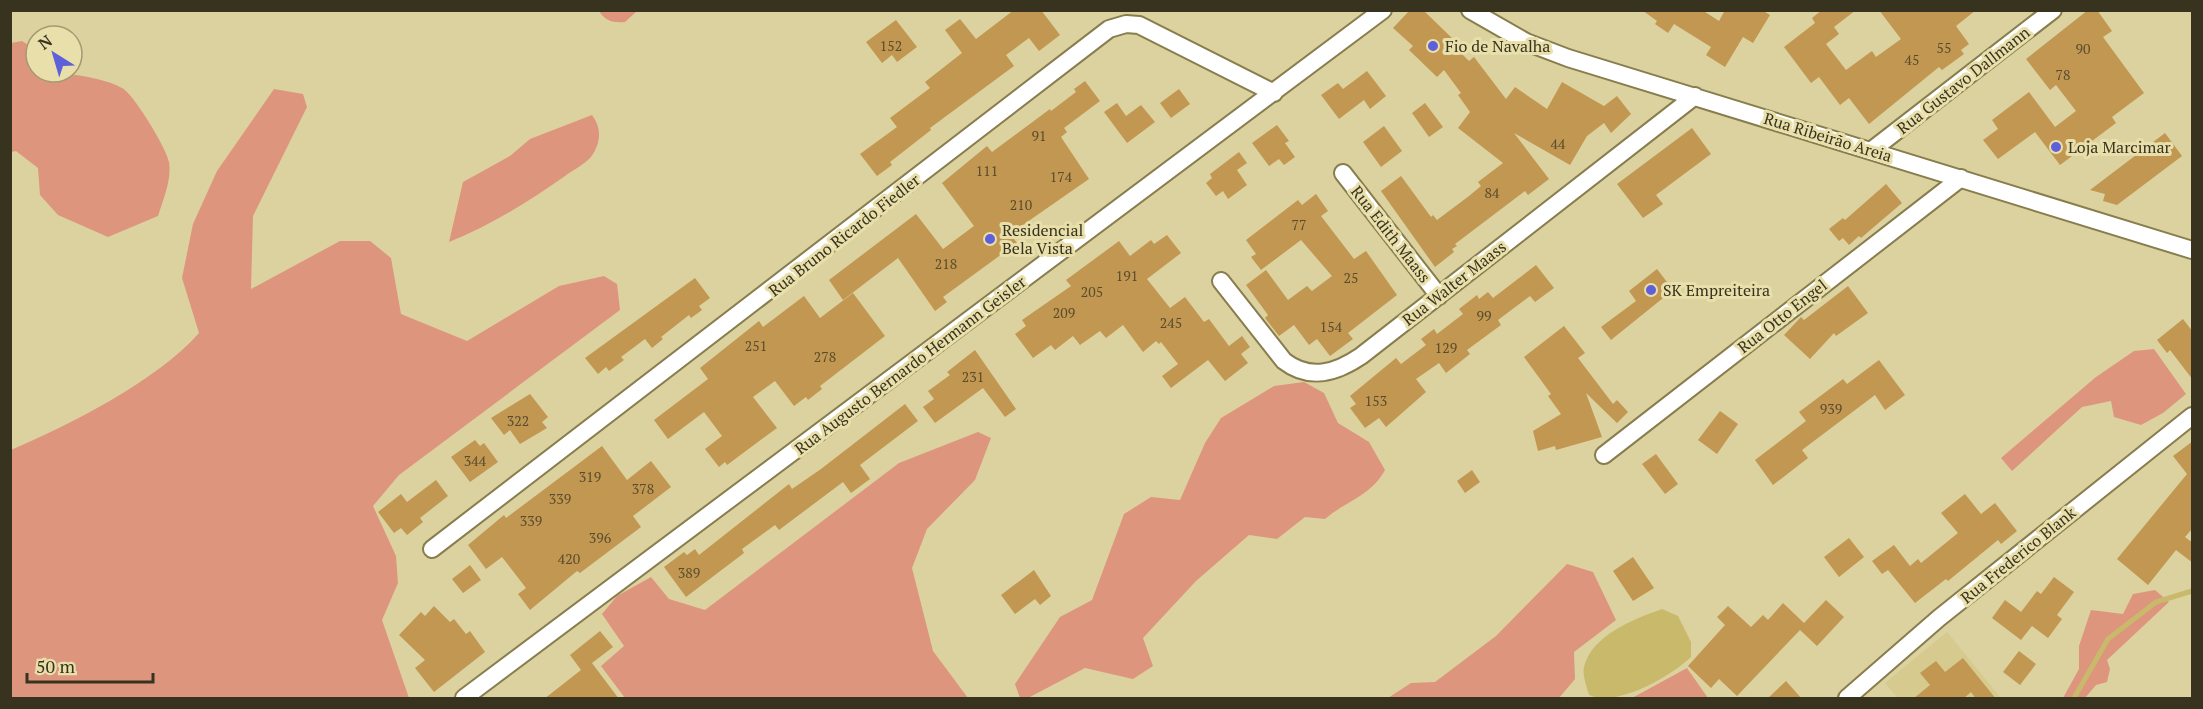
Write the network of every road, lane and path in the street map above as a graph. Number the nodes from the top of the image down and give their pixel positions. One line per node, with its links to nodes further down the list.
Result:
1 (1383, 10): 4 (street, Rua Augusto Bernardo Hermann Geisler)
2 (1470, 10): 5 (street, Rua Ribeirão Areia)
3 (2053, 10): 6 (street, Rua Gustavo Dallmann)
4 (1274, 93): 14 (street, Rua Bruno Ricardo Fiedler); 15 (street, Rua Augusto Bernardo Hermann Geisler)
5 (1695, 96): 6 (street, Rua Ribeirão Areia); 11 (street, Rua Walter Maass)
6 (1872, 150): 8 (street, Rua Ribeirão Areia)
7 (1342, 173): 11 (street, Rua Edith Maass)
8 (1961, 178): 9 (street, Rua Ribeirão Areia); 13 (street, Rua Otto Engel)
9 (2193, 250)
10 (1221, 281): 11 (street, Rua Walter Maass)
11 (1439, 296)
12 (2193, 416): 16 (street, Rua Frederico Blank)
13 (1604, 455)
14 (432, 549)
15 (465, 699)
16 (1847, 699)

